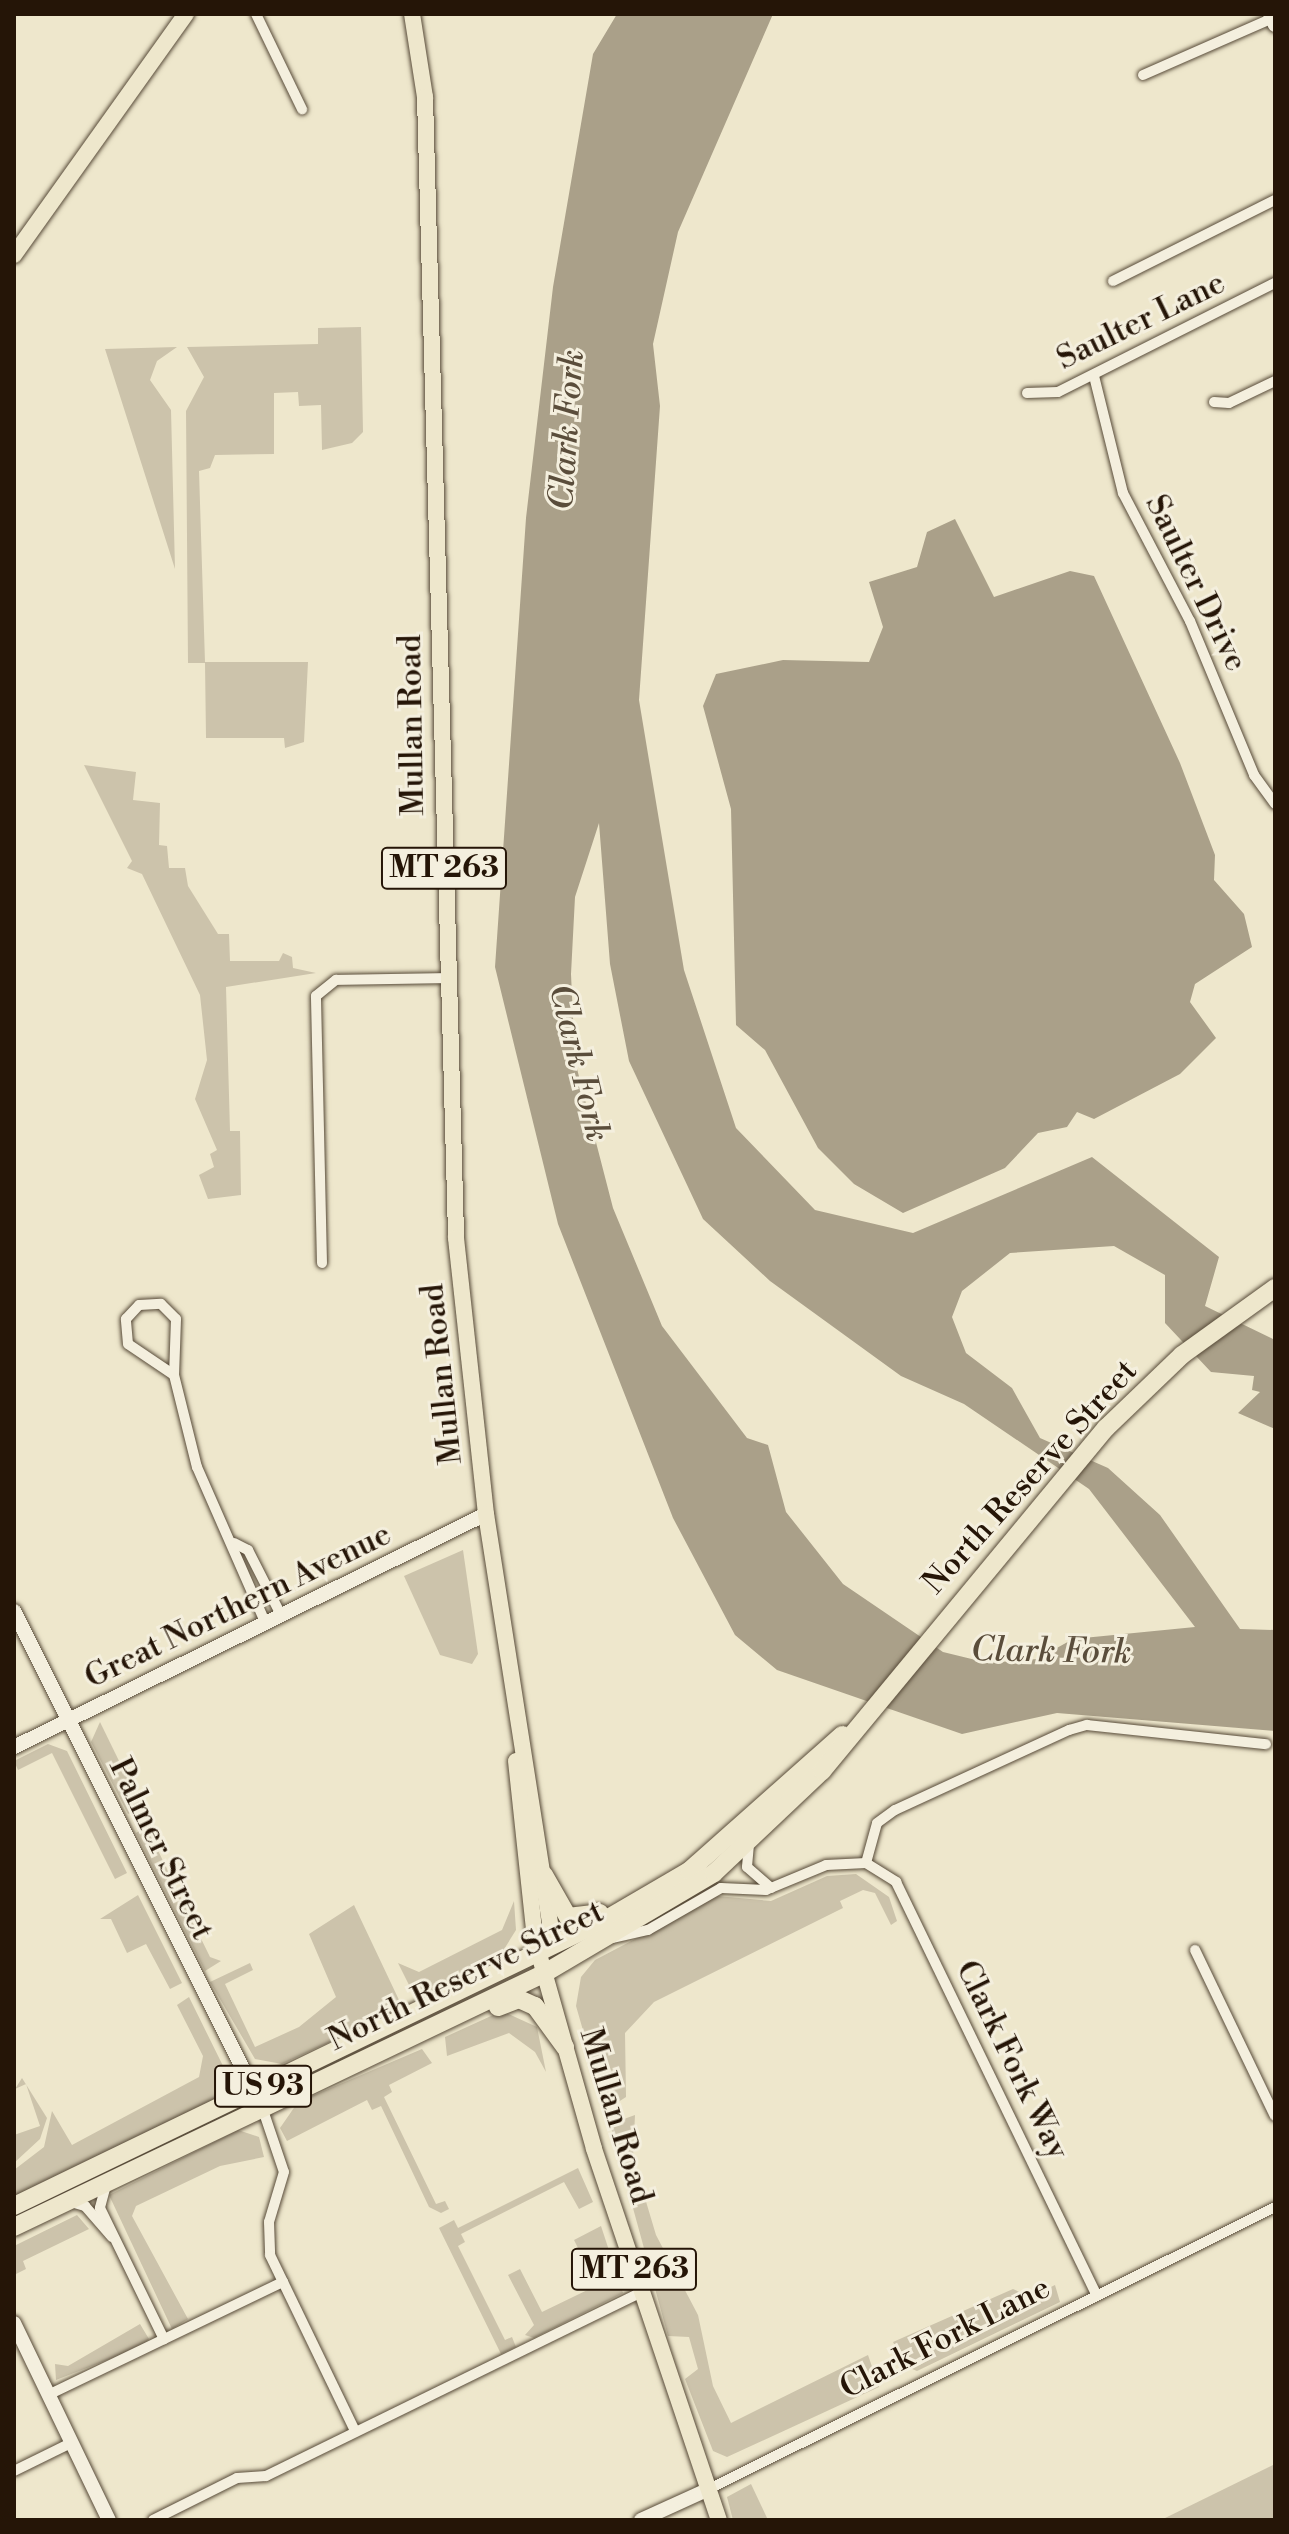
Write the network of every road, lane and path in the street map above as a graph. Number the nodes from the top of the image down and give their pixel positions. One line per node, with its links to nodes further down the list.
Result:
1 (256, 14): 6 (street)
2 (412, 14): 16 (main road, Mullan Road / MT 263)
3 (185, 15): 8 (main road)
4 (1273, 19): 5 (street)
5 (1143, 75)
6 (302, 109)
7 (1275, 200): 9 (street)
8 (14, 255)
9 (1113, 281)
10 (1275, 283): 11 (street, Saulter Lane)
11 (1094, 376): 13 (street, Saulter Lane); 15 (street, Saulter Drive)
12 (1275, 381): 14 (street)
13 (1027, 393)
14 (1214, 402)
15 (1275, 804)
16 (446, 978): 17 (street); 20 (main road, Mullan Road / MT 263)
17 (322, 1263)
18 (1267, 1292): 27 (highway, North Reserve Street)
19 (174, 1375): 19 (street); 21 (street)
20 (486, 1514): 23 (street, Great Northern Avenue); 25 (main road, Mullan Road / MT 263)
21 (234, 1543): 23 (street); 24 (street)
22 (14, 1611): 26 (street, Palmer Street)
23 (281, 1615): 24 (street, Great Northern Avenue)
24 (265, 1622): 26 (street, Great Northern Avenue)
25 (516, 1719): 33 (main road, Mullan Road / MT 263); 37 (main road, Mullan Road)
26 (68, 1721): 29 (street, Great Northern Avenue); 41 (street, Palmer Street)
27 (851, 1728): 30 (highway, North Reserve Street / US 93); 32 (highway, North Reserve Street / US 93)
28 (1266, 1744): 31 (street)
29 (14, 1747)
30 (749, 1844): 34 (street); 35 (highway, North Reserve Street / US 93)
31 (866, 1863): 34 (street); 52 (street, Clark Fork Way)
32 (689, 1871): 33 (highway); 37 (highway, North Reserve Street / US 93)
33 (544, 1875): 37 (main road, Mullan Road / MT 263)
34 (773, 1889): 35 (street)
35 (613, 1938): 38 (highway, North Reserve Street / US 93)
36 (1195, 1950): 43 (street)
37 (541, 1953): 38 (main road, Mullan Road); 41 (highway, North Reserve Street / US 93)
38 (545, 1973): 39 (main road, Mullan Road / MT 263); 40 (highway, North Reserve Street / US 93)
39 (565, 2047): 40 (highway); 51 (main road, Mullan Road / MT 263)
40 (304, 2089): 42 (highway, North Reserve Street / US 93)
41 (254, 2090): 42 (street, Palmer Street); 46 (highway, North Reserve Street / US 93)
42 (263, 2110): 44 (highway, North Reserve Street / US 93); 50 (street)
43 (1275, 2116)
44 (107, 2184): 45 (highway, North Reserve Street / US 93); 49 (street)
45 (68, 2202): 48 (highway, North Reserve Street / US 93); 49 (street)
46 (14, 2206)
47 (1275, 2207): 52 (street, Clark Fork Lane)
48 (14, 2227)
49 (116, 2241): 54 (street)
50 (283, 2282): 54 (street); 56 (street)
51 (641, 2292): 56 (street); 59 (main road, Mullan Road / MT 263)
52 (1096, 2294): 59 (street, Clark Fork Lane)
53 (14, 2323): 55 (street)
54 (164, 2339): 55 (street)
55 (48, 2395): 57 (street)
56 (355, 2431): 61 (street)
57 (71, 2443): 58 (street); 60 (street)
58 (14, 2471)
59 (709, 2489): 62 (street, Clark Fork Lane); 63 (main road, Mullan Road / MT 263)
60 (109, 2520)
61 (153, 2520)
62 (641, 2520)
63 (719, 2520)

